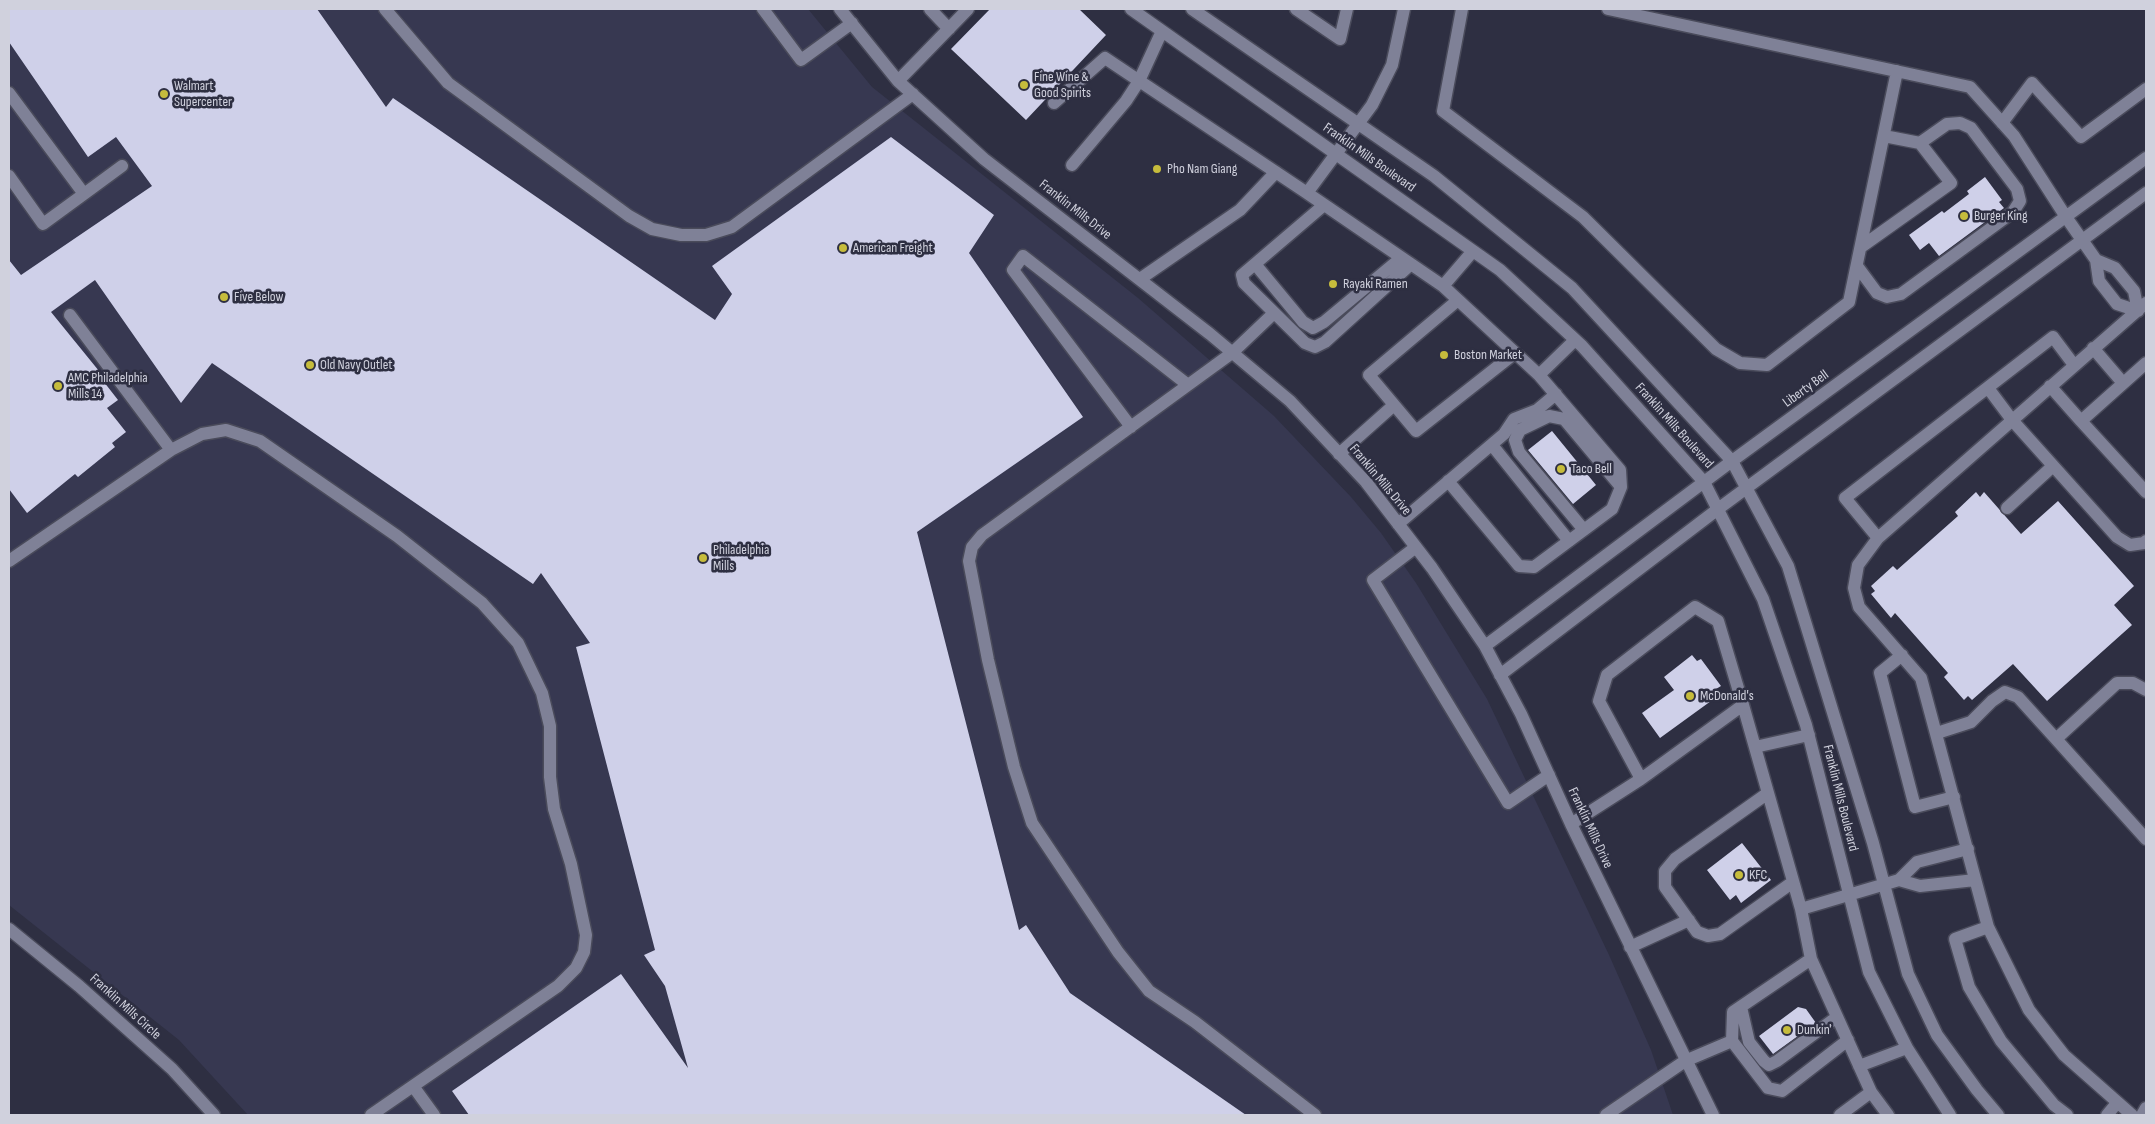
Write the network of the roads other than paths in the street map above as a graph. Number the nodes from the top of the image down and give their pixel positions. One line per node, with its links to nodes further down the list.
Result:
1 (385, 9): 21 (street)
2 (763, 9): 13 (street)
3 (840, 9): 13 (street, Franklin Mills Drive)
4 (930, 9): 14 (street)
5 (968, 9): 14 (street)
6 (1131, 9): 15 (street, Franklin Mills Boulevard)
7 (1192, 9): 24 (street, Franklin Mills Boulevard)
8 (1296, 9): 9 (street)
9 (1348, 9)
10 (1404, 9): 24 (street)
11 (1462, 9): 44 (street)
12 (1608, 9): 16 (street)
13 (852, 23): 17 (street, Franklin Mills Drive)
14 (949, 28): 17 (street)
15 (1162, 31): 18 (street); 27 (street, Franklin Mills Boulevard)
16 (1897, 71): 23 (street); 25 (street)
17 (898, 81): 21 (street, Franklin Mills Drive)
18 (1139, 81): 22 (street); 29 (street); 31 (street)
19 (2146, 89): 23 (street)
20 (9, 93): 35 (street)
21 (913, 94): 45 (street, Franklin Mills Drive)
22 (1054, 103)
23 (2002, 123): 37 (street)
24 (1358, 124): 27 (street); 70 (street, Franklin Mills Boulevard)
25 (1884, 136): 26 (street); 39 (street)
26 (1920, 143): 39 (street); 44 (street)
27 (1336, 152): 33 (street); 40 (street, Franklin Mills Boulevard)
28 (2146, 158): 37 (street, Liberty Bell)
29 (1072, 165)
30 (122, 166): 35 (street)
31 (1276, 172): 33 (street); 45 (street)
32 (9, 176): 35 (street)
33 (1307, 193): 36 (street)
34 (2146, 193): 38 (street)
35 (84, 194)
36 (1324, 205): 42 (street); 43 (street)
37 (2066, 217): 38 (street); 70 (street, Liberty Bell)
38 (2082, 240): 41 (street); 75 (street)
39 (1861, 247): 44 (street)
40 (1473, 251): 46 (street); 51 (street, Franklin Mills Boulevard)
41 (2096, 260): 48 (street); 48 (street)
42 (1406, 261): 43 (street); 46 (street); 49 (street)
43 (1255, 264): 49 (street)
44 (1857, 266)
45 (1140, 279): 53 (street, Franklin Mills Drive)
46 (1443, 286): 47 (street)
47 (1458, 300): 54 (street); 63 (street)
48 (2142, 307): 52 (street)
49 (1274, 313): 53 (street)
50 (70, 315): 68 (street)
51 (1575, 340): 57 (street); 73 (street, Franklin Mills Boulevard)
52 (2093, 348): 56 (street); 58 (street)
53 (1232, 353): 59 (street); 69 (street, Franklin Mills Drive)
54 (1515, 353): 57 (street); 63 (street)
55 (2146, 363): 58 (street)
56 (2074, 365): 60 (street); 61 (street)
57 (1539, 375): 62 (street)
58 (2123, 383): 65 (street)
59 (1188, 385): 66 (street); 66 (street)
60 (2050, 386): 64 (street); 65 (street)
61 (1988, 388): 64 (street); 81 (street)
62 (1556, 394): 67 (street); 74 (street)
63 (1394, 405): 69 (street)
64 (2012, 420): 71 (street); 81 (street)
65 (2080, 422): 76 (street)
66 (1131, 426): 127 (street)
67 (1492, 445): 72 (street); 82 (street)
68 (171, 450): 85 (street); 120 (street)
69 (1339, 454): 79 (street, Franklin Mills Drive)
70 (1732, 461): 73 (street, Liberty Bell); 75 (street, Franklin Mills Boulevard)
71 (2053, 466): 77 (street); 83 (street)
72 (1448, 481): 79 (street); 82 (street)
73 (1704, 482): 78 (street, Franklin Mills Boulevard); 86 (street, Liberty Bell)
74 (1621, 487): 80 (street); 80 (street)
75 (1748, 488): 78 (street); 105 (street, Franklin Mills Boulevard)
76 (2146, 492)
77 (2007, 508)
78 (1718, 509): 88 (street); 92 (street, Franklin Mills Boulevard)
79 (1398, 524): 84 (street, Franklin Mills Drive)
80 (1584, 530): 82 (street)
81 (1878, 538): 87 (street)
82 (1569, 541)
83 (2146, 541)
84 (1416, 547): 86 (street, Franklin Mills Drive); 95 (street)
85 (9, 561)
86 (1485, 646): 88 (street, Franklin Mills Drive)
87 (1902, 656): 91 (street); 98 (street)
88 (1500, 674): 95 (street, Franklin Mills Drive)
89 (2146, 690): 93 (street)
90 (1743, 706): 94 (street); 96 (street); 96 (street)
91 (1938, 734): 93 (street); 98 (street)
92 (1809, 736): 94 (street); 106 (street, Franklin Mills Boulevard)
93 (2056, 738): 100 (street)
94 (1755, 747): 97 (street)
95 (1549, 774): 99 (street, Franklin Mills Drive)
96 (1641, 779): 99 (street)
97 (1768, 793): 104 (street); 108 (street)
98 (1954, 797): 101 (street)
99 (1571, 824): 111 (street, Franklin Mills Drive)
100 (2146, 839)
101 (1968, 849): 102 (street); 103 (street)
102 (1899, 880): 103 (street); 105 (street)
103 (1975, 880): 109 (street)
104 (1794, 882): 107 (street); 108 (street)
105 (1884, 884): 106 (street); 133 (street, Franklin Mills Boulevard)
106 (1849, 894): 107 (street); 117 (street, Franklin Mills Boulevard)
107 (1801, 908): 112 (street)
108 (1689, 920): 111 (street)
109 (1988, 928): 122 (street); 134 (street)
110 (9, 929): 124 (street, Franklin Mills Circle)
111 (1630, 947): 118 (street, Franklin Mills Drive)
112 (1811, 958): 113 (street); 114 (street)
113 (1741, 1007): 114 (street); 116 (street)
114 (1837, 1017): 115 (street)
115 (1848, 1040): 116 (street); 119 (street)
116 (1732, 1041): 118 (street)
117 (1907, 1048): 119 (street); 132 (street, Franklin Mills Boulevard)
118 (1685, 1061): 128 (street); 129 (street, Franklin Mills Drive)
119 (1859, 1066): 121 (street)
120 (413, 1086): 125 (street); 126 (street)
121 (1871, 1092): 130 (street); 131 (street)
122 (2117, 1103): 135 (street); 136 (street)
123 (2146, 1108): 137 (street)
124 (214, 1115)
125 (371, 1115)
126 (434, 1115)
127 (1316, 1115)
128 (1606, 1115)
129 (1713, 1115)
130 (1840, 1115)
131 (1888, 1115)
132 (1950, 1115)
133 (1998, 1115)
134 (2067, 1115)
135 (2107, 1115)
136 (2132, 1115)
137 (2142, 1115)

